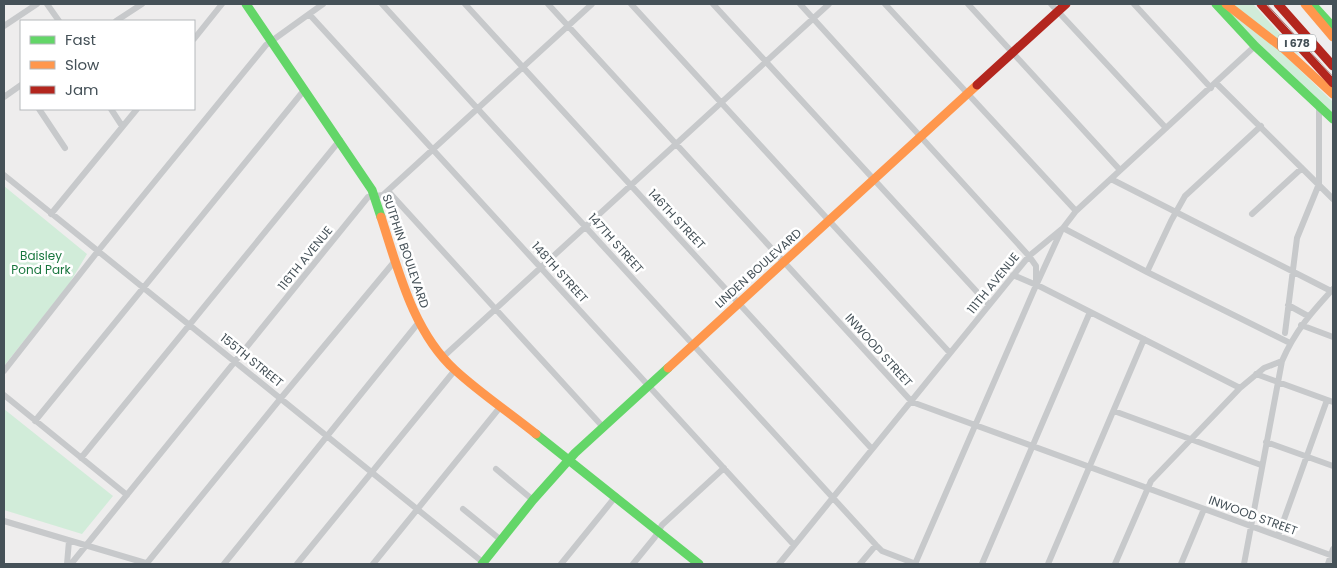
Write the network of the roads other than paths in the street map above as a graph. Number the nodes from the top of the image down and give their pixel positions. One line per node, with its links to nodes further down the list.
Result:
1 (37, 4): 30 (street)
2 (47, 4): 28 (street)
3 (142, 4): 29 (street)
4 (222, 4): 34 (street)
5 (246, 4): 35 (main road, SUTPHIN BOULEVARD)
6 (323, 4): 26 (street)
7 (382, 4): 51 (street, 147TH STREET)
8 (465, 4): 40 (street, 146TH STREET)
9 (548, 4): 31 (street, INWOOD STREET)
10 (592, 4): 31 (street, 116TH AVENUE)
11 (631, 4): 49 (street)
12 (713, 4): 38 (street)
13 (800, 4): 27 (street)
14 (829, 4): 27 (street)
15 (885, 4): 46 (street)
16 (968, 4): 37 (street)
17 (1066, 4): 25 (main road, LINDEN BOULEVARD)
18 (1134, 4): 44 (street)
19 (1216, 4): 36 (main road)
20 (1226, 4): 47 (main road)
21 (1261, 4): 42 (main road, I 678)
22 (1278, 4): 39 (main road, I 678)
23 (1305, 4): 33 (main road)
24 (1312, 4): 32 (main road)
25 (1054, 7): 37 (main road, LINDEN BOULEVARD); 58 (street)
26 (309, 14): 35 (street); 63 (street, 148TH STREET)
27 (813, 18): 38 (street); 59 (street)
28 (58, 20)
29 (121, 20)
30 (4, 26)
31 (568, 26): 40 (street, 116TH AVENUE); 61 (street, INWOOD STREET)
32 (1333, 27)
33 (1333, 37)
34 (195, 38)
35 (272, 41): 45 (main road, SUTPHIN BOULEVARD); 81 (street)
36 (1255, 46): 41 (street, 111TH AVENUE); 50 (main road)
37 (1013, 52): 46 (main road, LINDEN BOULEVARD); 65 (street)
38 (766, 60): 49 (street); 67 (street)
39 (1333, 66)
40 (523, 67): 51 (street, 116TH AVENUE); 70 (street, 146TH STREET)
41 (1216, 83): 44 (street, 111TH AVENUE); 57 (street)
42 (1333, 83)
43 (20, 86): 48 (street)
44 (1211, 88): 58 (street, 111TH AVENUE)
45 (305, 89): 60 (main road, SUTPHIN BOULEVARD); 90 (street)
46 (968, 94): 59 (main road, LINDEN BOULEVARD); 74 (street)
47 (1333, 94)
48 (4, 97)
49 (721, 102): 61 (street); 78 (street)
50 (1319, 105): 55 (main road); 69 (street)
51 (478, 108): 63 (street, 116TH AVENUE); 79 (street, 147TH STREET)
52 (40, 110): 62 (street)
53 (112, 110): 56 (street)
54 (136, 110): 56 (street)
55 (1333, 119)
56 (122, 126): 76 (street)
57 (1260, 126): 64 (street); 75 (street)
58 (1166, 128): 65 (street, 111TH AVENUE)
59 (921, 136): 67 (main road, LINDEN BOULEVARD); 82 (street)
60 (340, 140): 72 (main road, SUTPHIN BOULEVARD); 99 (street)
61 (676, 144): 70 (street); 84 (street, INWOOD STREET)
62 (65, 148)
63 (433, 150): 71 (street, 116TH AVENUE); 85 (street, 148TH STREET)
64 (1302, 168): 69 (street); 77 (street)
65 (1120, 170): 68 (street, 111TH AVENUE)
66 (4, 175): 76 (street, 155TH STREET)
67 (874, 179): 78 (main road, LINDEN BOULEVARD); 93 (street)
68 (1110, 179): 74 (street, 111TH AVENUE); 75 (street)
69 (1318, 184): 73 (street); 87 (street)
70 (631, 185): 79 (street); 92 (street, 146TH STREET)
71 (388, 191): 72 (street, 116TH AVENUE); 95 (street)
72 (375, 196): 83 (main road, SUTPHIN BOULEVARD); 108 (street, 116TH AVENUE)
73 (1333, 199)
74 (1076, 211): 80 (street, 111TH AVENUE)
75 (1175, 212): 86 (street); 87 (street)
76 (51, 214): 81 (street, 155TH STREET)
77 (1252, 214)
78 (829, 220): 84 (main road, LINDEN BOULEVARD); 106 (street)
79 (586, 226): 85 (street); 105 (street, 147TH STREET)
80 (1063, 228): 82 (street, 111TH AVENUE); 86 (street); 89 (street)
81 (98, 251): 90 (street, 155TH STREET); 111 (street)
82 (1029, 256): 88 (street, 111TH AVENUE); 89 (street)
83 (394, 262): 98 (main road, SUTPHIN BOULEVARD); 117 (street)
84 (784, 262): 92 (main road, LINDEN BOULEVARD); 119 (street, INWOOD STREET)
85 (541, 267): 95 (street); 114 (street, 148TH STREET)
86 (1147, 272): 104 (street)
87 (1293, 272): 91 (street); 94 (street)
88 (1013, 275): 89 (street); 93 (street, 111TH AVENUE)
89 (1036, 285): 96 (street); 123 (street)
90 (144, 287): 99 (street, 155TH STREET); 122 (street)
91 (1332, 290): 97 (street)
92 (739, 303): 105 (main road, LINDEN BOULEVARD); 129 (street, 146TH STREET)
93 (989, 305): 106 (street, 111TH AVENUE)
94 (1288, 305): 97 (street); 101 (street)
95 (496, 309): 107 (street); 124 (street)
96 (1090, 312): 103 (street); 128 (street)
97 (1308, 316): 100 (street)
98 (419, 322): 107 (main road, SUTPHIN BOULEVARD); 125 (street)
99 (189, 324): 108 (street, 155TH STREET); 131 (street)
100 (1301, 325): 102 (street); 104 (street)
101 (1285, 333)
102 (1333, 337)
103 (1144, 340): 115 (street); 121 (street)
104 (1290, 342): 109 (street)
105 (694, 344): 114 (main road, LINDEN BOULEVARD); 142 (street, 147TH STREET)
106 (950, 353): 119 (street, 111TH AVENUE)
107 (443, 357): 110 (main road, SUTPHIN BOULEVARD)
108 (235, 361): 117 (street, 155TH STREET); 140 (street, 116TH AVENUE)
109 (1282, 361): 112 (street); 113 (street)
110 (455, 370): 120 (main road, SUTPHIN BOULEVARD); 138 (street)
111 (4, 371)
112 (1256, 374): 113 (street); 115 (street)
113 (1278, 382): 118 (street); 127 (street)
114 (648, 385): 124 (main road, LINDEN BOULEVARD); 135 (street, 148TH STREET)
115 (1240, 388): 126 (street)
116 (4, 395): 122 (street)
117 (281, 398): 125 (street, 155TH STREET); 159 (street)
118 (1330, 401): 130 (street)
119 (912, 402): 123 (street, INWOOD STREET); 129 (street, 111TH AVENUE)
120 (501, 406): 132 (main road, SUTPHIN BOULEVARD); 144 (street)
121 (1114, 411): 126 (street); 136 (street)
122 (35, 421): 131 (street)
123 (974, 426): 128 (street, INWOOD STREET); 169 (street)
124 (603, 427): 132 (main road, LINDEN BOULEVARD)
125 (327, 435): 138 (street, 155TH STREET); 160 (street)
126 (1190, 439): 133 (street); 139 (street)
127 (1266, 442): 130 (street); 133 (street)
128 (1032, 447): 136 (street, INWOOD STREET); 170 (street)
129 (872, 449): 142 (street, 111TH AVENUE)
130 (1307, 457): 134 (street); 150 (street)
131 (81, 458): 140 (street)
132 (568, 459): 141 (main road, SUTPHIN BOULEVARD); 143 (main road, LINDEN BOULEVARD)
133 (1261, 465): 148 (street)
134 (1333, 466)
135 (724, 468): 149 (street); 153 (street, 148TH STREET)
136 (1089, 468): 139 (street, INWOOD STREET); 171 (street)
137 (496, 469): 143 (street)
138 (372, 472): 144 (street, 155TH STREET); 161 (street)
139 (1148, 489): 146 (street, INWOOD STREET); 172 (street)
140 (127, 495): 155 (street, 116TH AVENUE)
141 (616, 496): 149 (main road, SUTPHIN BOULEVARD); 164 (street)
142 (833, 497): 153 (street, 111TH AVENUE); 154 (street, 147TH STREET)
143 (533, 500): 151 (main road, LINDEN BOULEVARD)
144 (418, 509): 162 (street); 163 (street, 155TH STREET)
145 (463, 509): 151 (street)
146 (1204, 509): 148 (street, INWOOD STREET); 173 (street)
147 (4, 521): 152 (street)
148 (1251, 526): 150 (street, INWOOD STREET); 174 (street)
149 (658, 530): 165 (street); 166 (main road, SUTPHIN BOULEVARD)
150 (1278, 536): 156 (street, INWOOD STREET)
151 (501, 540): 163 (main road, LINDEN BOULEVARD)
152 (69, 541): 155 (street); 157 (street)
153 (794, 545): 167 (street, 111TH AVENUE)
154 (876, 545): 168 (street); 169 (street, 147TH STREET)
155 (86, 546): 158 (street, 116TH AVENUE); 159 (street)
156 (1332, 553): 175 (street)
157 (68, 564)
158 (72, 564)
159 (149, 564)
160 (224, 564)
161 (297, 564)
162 (373, 564)
163 (484, 564)
164 (561, 564)
165 (633, 564)
166 (698, 564)
167 (779, 564)
168 (860, 564)
169 (915, 564)
170 (982, 564)
171 (1048, 564)
172 (1115, 564)
173 (1181, 564)
174 (1244, 564)
175 (1328, 564)

